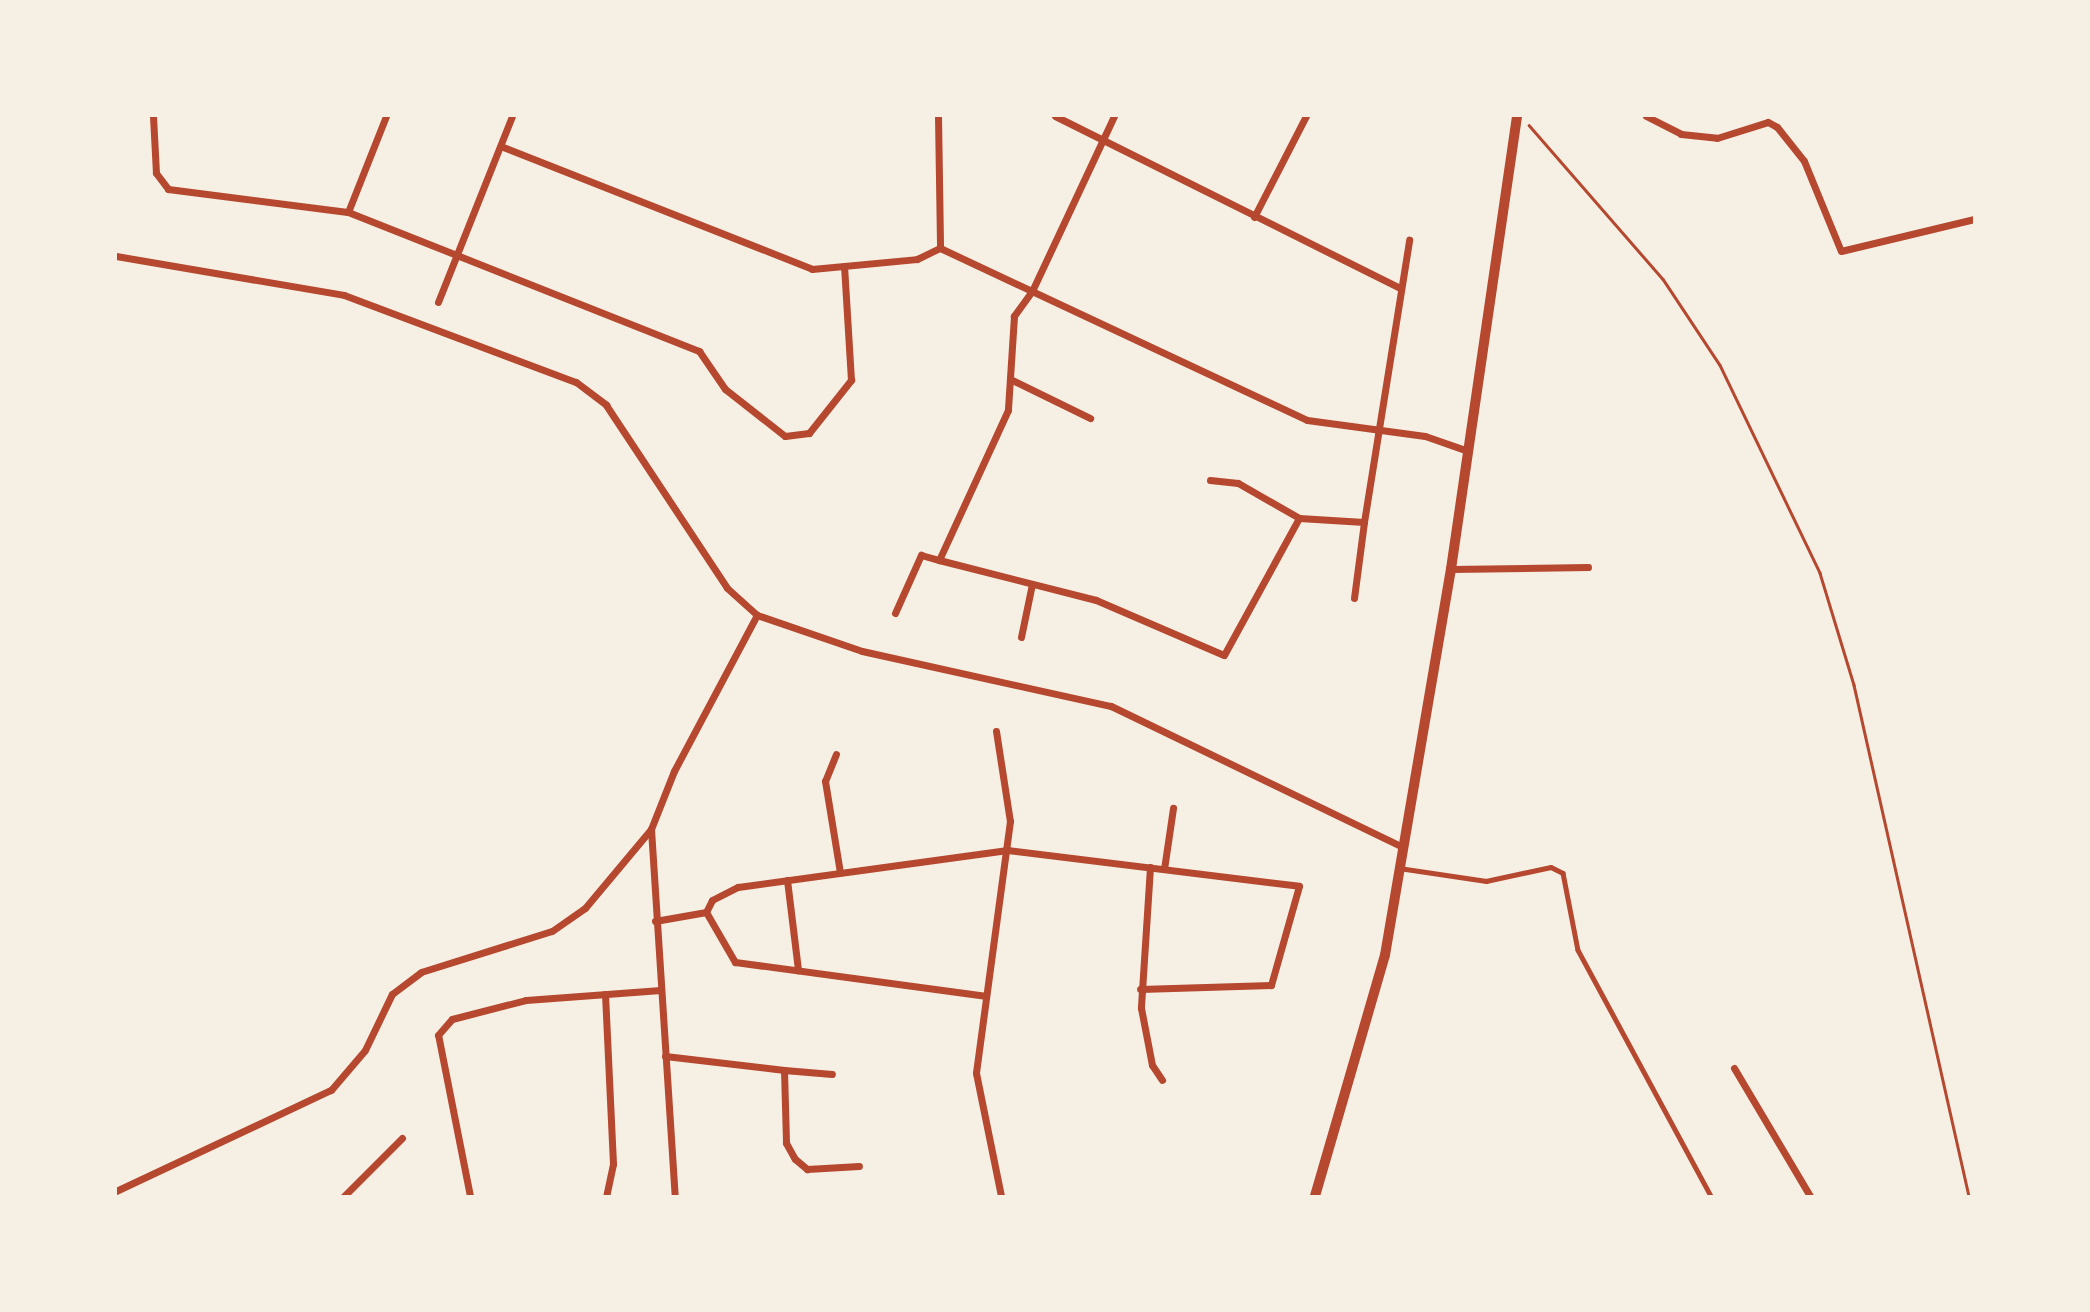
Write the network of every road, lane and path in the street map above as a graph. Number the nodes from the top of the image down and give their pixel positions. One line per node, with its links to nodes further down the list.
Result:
1 (153, 116): 12 (street)
2 (386, 116): 12 (street)
3 (512, 116): 11 (street)
4 (938, 116): 16 (street)
5 (1055, 116): 10 (street)
6 (1114, 116): 10 (street)
7 (1306, 116): 13 (street)
8 (1518, 116): 26 (street); 72 (path)
9 (1646, 116): 14 (street)
10 (1101, 143): 13 (street); 21 (street)
11 (503, 147): 17 (street); 19 (street)
12 (348, 212): 17 (street)
13 (1254, 217): 20 (street)
14 (1975, 219)
15 (1409, 240): 20 (street)
16 (940, 248): 19 (street); 21 (street)
17 (454, 254): 19 (street); 22 (street)
18 (116, 256): 36 (street)
19 (844, 265)
20 (1398, 287): 25 (street)
21 (1032, 291): 23 (street); 25 (street)
22 (438, 302)
23 (1012, 380): 24 (street); 30 (street)
24 (1090, 418)
25 (1375, 433): 26 (street); 29 (street)
26 (1468, 451): 32 (street)
27 (1210, 480): 28 (street)
28 (1299, 517): 29 (street); 33 (street)
29 (1364, 522): 34 (street)
30 (939, 560): 33 (street); 35 (street)
31 (1588, 567): 32 (street)
32 (1451, 569): 42 (street)
33 (1032, 584): 37 (street)
34 (1354, 598)
35 (895, 613)
36 (757, 615): 41 (street); 42 (street)
37 (1021, 637)
38 (996, 731): 43 (street)
39 (836, 754): 47 (street)
40 (1172, 808): 46 (street)
41 (651, 828): 50 (street); 63 (street)
42 (1401, 846): 45 (street)
43 (1007, 850): 44 (street); 47 (street); 55 (street)
44 (1150, 867): 46 (street); 52 (street)
45 (1398, 868): 69 (street); 70 (lane)
46 (1164, 869): 52 (street)
47 (840, 873): 48 (street)
48 (786, 880): 49 (street); 51 (street)
49 (706, 912): 50 (street); 51 (street)
50 (655, 921): 53 (street)
51 (798, 970): 55 (street)
52 (1140, 989): 60 (street)
53 (661, 990): 54 (street); 56 (street)
54 (605, 995): 65 (street); 66 (street)
55 (985, 996): 68 (street)
56 (665, 1056): 58 (street); 67 (street)
57 (1734, 1068): 71 (street)
58 (784, 1070): 59 (street); 62 (street)
59 (832, 1074)
60 (1162, 1080)
61 (402, 1138): 64 (street)
62 (859, 1166)
63 (116, 1191)
64 (344, 1196)
65 (470, 1196)
66 (606, 1196)
67 (674, 1196)
68 (1001, 1196)
69 (1315, 1196)
70 (1711, 1196)
71 (1810, 1196)
72 (1969, 1196)

